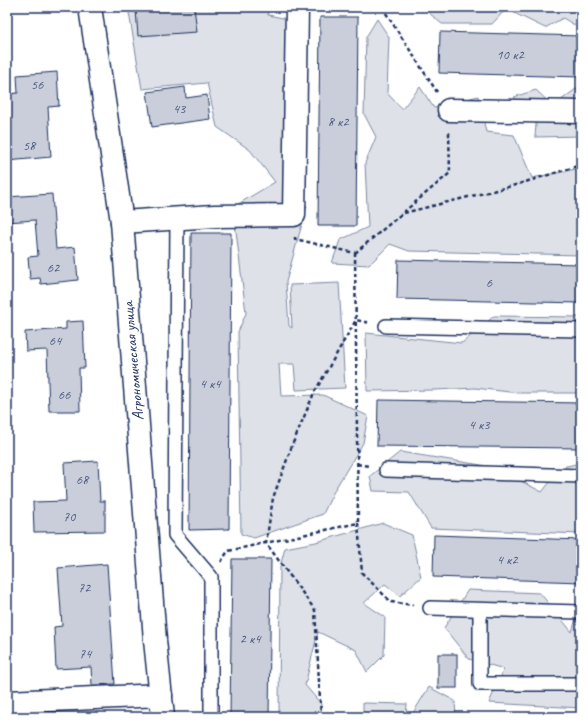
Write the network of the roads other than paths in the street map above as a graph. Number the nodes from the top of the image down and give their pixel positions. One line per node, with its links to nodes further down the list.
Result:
1 (90, 7): 6 (street, Агрономическая улица)
2 (297, 7): 5 (street)
3 (449, 110): 4 (street)
4 (581, 112)
5 (177, 218): 6 (street); 18 (lane)
6 (122, 222): 15 (street, Агрономическая улица)
7 (386, 326): 8 (lane)
8 (581, 330)
9 (386, 470): 10 (lane)
10 (581, 476)
11 (430, 608): 12 (lane)
12 (480, 610): 13 (lane); 14 (lane)
13 (581, 612)
14 (581, 684)
15 (160, 695): 16 (street); 17 (street, Агрономическая улица)
16 (7, 702)
17 (163, 717)
18 (211, 717)

